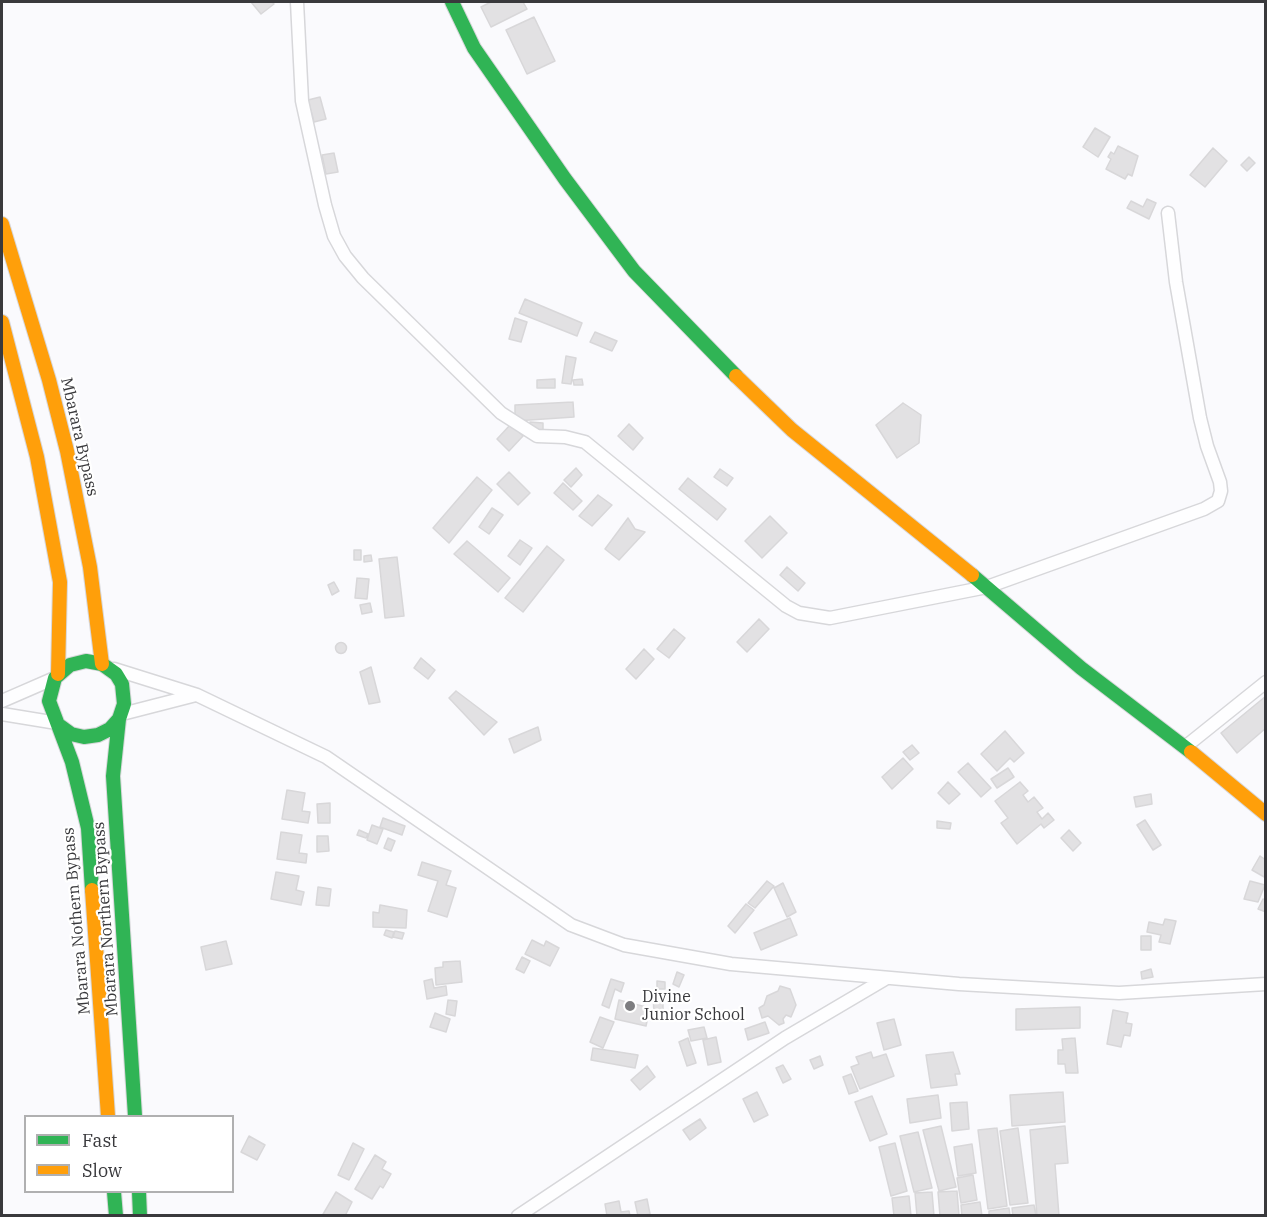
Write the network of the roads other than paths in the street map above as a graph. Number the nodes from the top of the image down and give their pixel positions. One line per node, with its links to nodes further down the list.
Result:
1 (297, 2): 6 (street)
2 (452, 2): 6 (main road)
3 (1168, 213): 6 (street)
4 (2, 224): 7 (main road, Mbarara Bypass)
5 (2, 322): 8 (main road)
6 (987, 587): 15 (main road)
7 (105, 665): 8 (main road); 10 (street); 13 (main road)
8 (56, 676): 11 (street); 14 (main road)
9 (1266, 682): 15 (street)
10 (197, 695): 13 (street); 17 (street)
11 (2, 701)
12 (2, 714): 14 (street)
13 (120, 717): 14 (main road); 20 (main road, Mbarara Northern Bypass)
14 (59, 725): 19 (main road, Mbarara Nothern Bypass)
15 (1185, 747): 16 (main road)
16 (1266, 814)
17 (887, 978): 18 (street); 25 (street)
18 (1266, 984)
19 (108, 1115)
20 (135, 1115)
21 (114, 1193): 23 (main road)
22 (139, 1193): 24 (main road)
23 (116, 1215)
24 (140, 1215)
25 (518, 1215)

